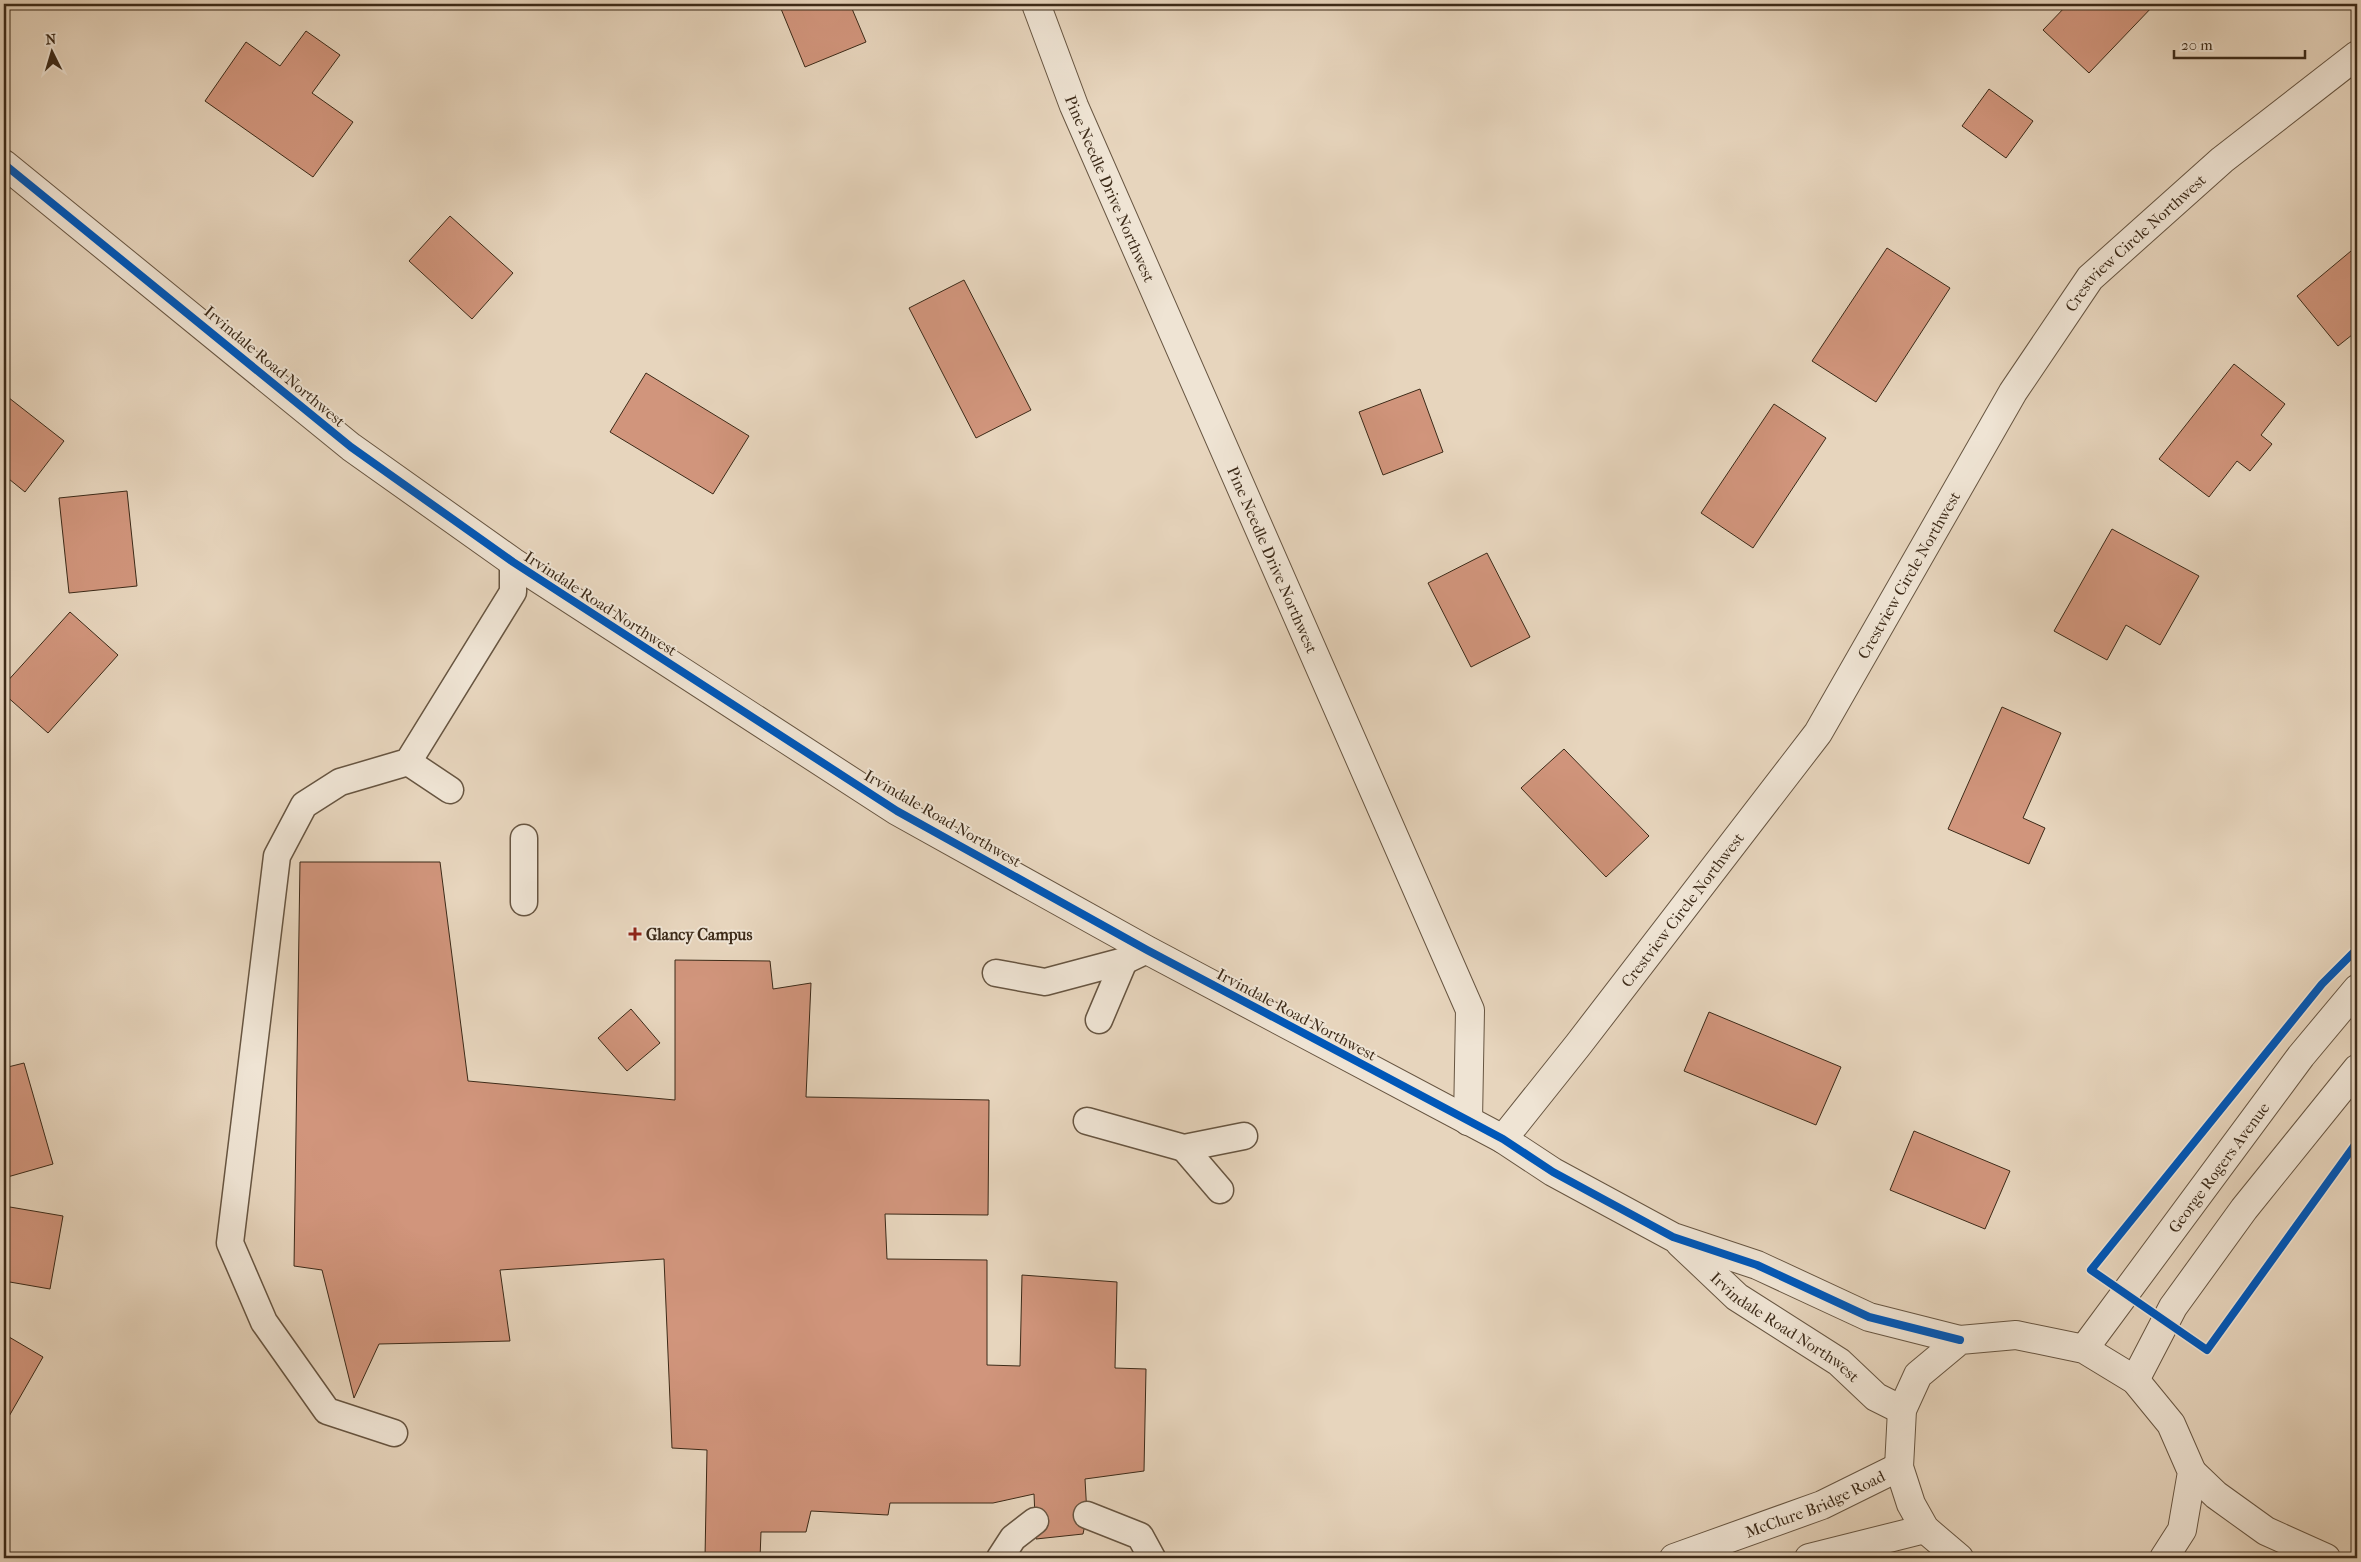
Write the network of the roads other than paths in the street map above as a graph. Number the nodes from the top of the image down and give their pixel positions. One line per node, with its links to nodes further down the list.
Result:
1 (1036, 4): 15 (street, Pine Needle Drive Northwest)
2 (2357, 55): 17 (street, Crestview Circle Northwest)
3 (4, 164): 4 (street, Irvindale Road Northwest)
4 (513, 562): 5 (lane); 9 (street, Irvindale Road Northwest)
5 (408, 762): 6 (lane); 25 (lane)
6 (450, 790)
7 (524, 838): 8 (lane)
8 (524, 902)
9 (1136, 955): 10 (lane); 12 (lane); 15 (street, Irvindale Road Northwest)
10 (996, 973)
11 (2357, 989): 22 (street, George Rogers Avenue)
12 (1099, 1020)
13 (2357, 1069): 23 (street)
14 (1087, 1121): 18 (lane)
15 (1468, 1121): 17 (street, Irvindale Road Northwest)
16 (1244, 1136): 18 (lane)
17 (1503, 1139): 20 (street, Irvindale Road Northwest)
18 (1184, 1148): 19 (lane)
19 (1220, 1190)
20 (1673, 1236): 21 (street, Irvindale Road Northwest); 24 (street, Irvindale Road Northwest)
21 (1960, 1340): 22 (street, Irvindale Road Northwest); 24 (street)
22 (2084, 1349): 23 (street, Irvindale Road Northwest)
23 (2135, 1380): 27 (street, Irvindale Road Northwest)
24 (1902, 1410): 26 (street)
25 (394, 1433)
26 (1900, 1467): 30 (street); 33 (street, McClure Bridge Road)
27 (2192, 1472): 36 (street); 37 (street)
28 (1087, 1515): 32 (lane)
29 (1035, 1521): 31 (lane)
30 (1925, 1529): 34 (street); 35 (street)
31 (1000, 1558)
32 (1152, 1558)
33 (1674, 1558)
34 (1809, 1558)
35 (1959, 1558)
36 (2164, 1558)
37 (2326, 1558)

